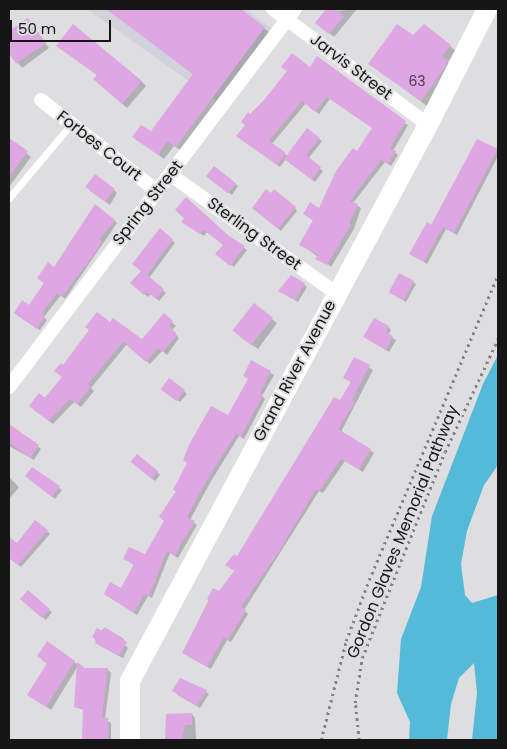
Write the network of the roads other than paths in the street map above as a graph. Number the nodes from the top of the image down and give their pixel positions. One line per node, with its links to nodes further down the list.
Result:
1 (273, 9): 3 (street, Jarvis Street)
2 (487, 9): 6 (street, Grand River Avenue)
3 (291, 14): 6 (street, Jarvis Street); 7 (street, Spring Street)
4 (41, 100): 5 (street, Forbes Court)
5 (71, 124): 8 (street, Forbes Court); 9 (lane)
6 (428, 125): 10 (street, Grand River Avenue)
7 (171, 175): 8 (street, Spring Street); 10 (street, Sterling Street)
8 (157, 191): 11 (street, Spring Street)
9 (9, 198)
10 (336, 293): 12 (street, Grand River Avenue)
11 (9, 387)
12 (130, 740)

